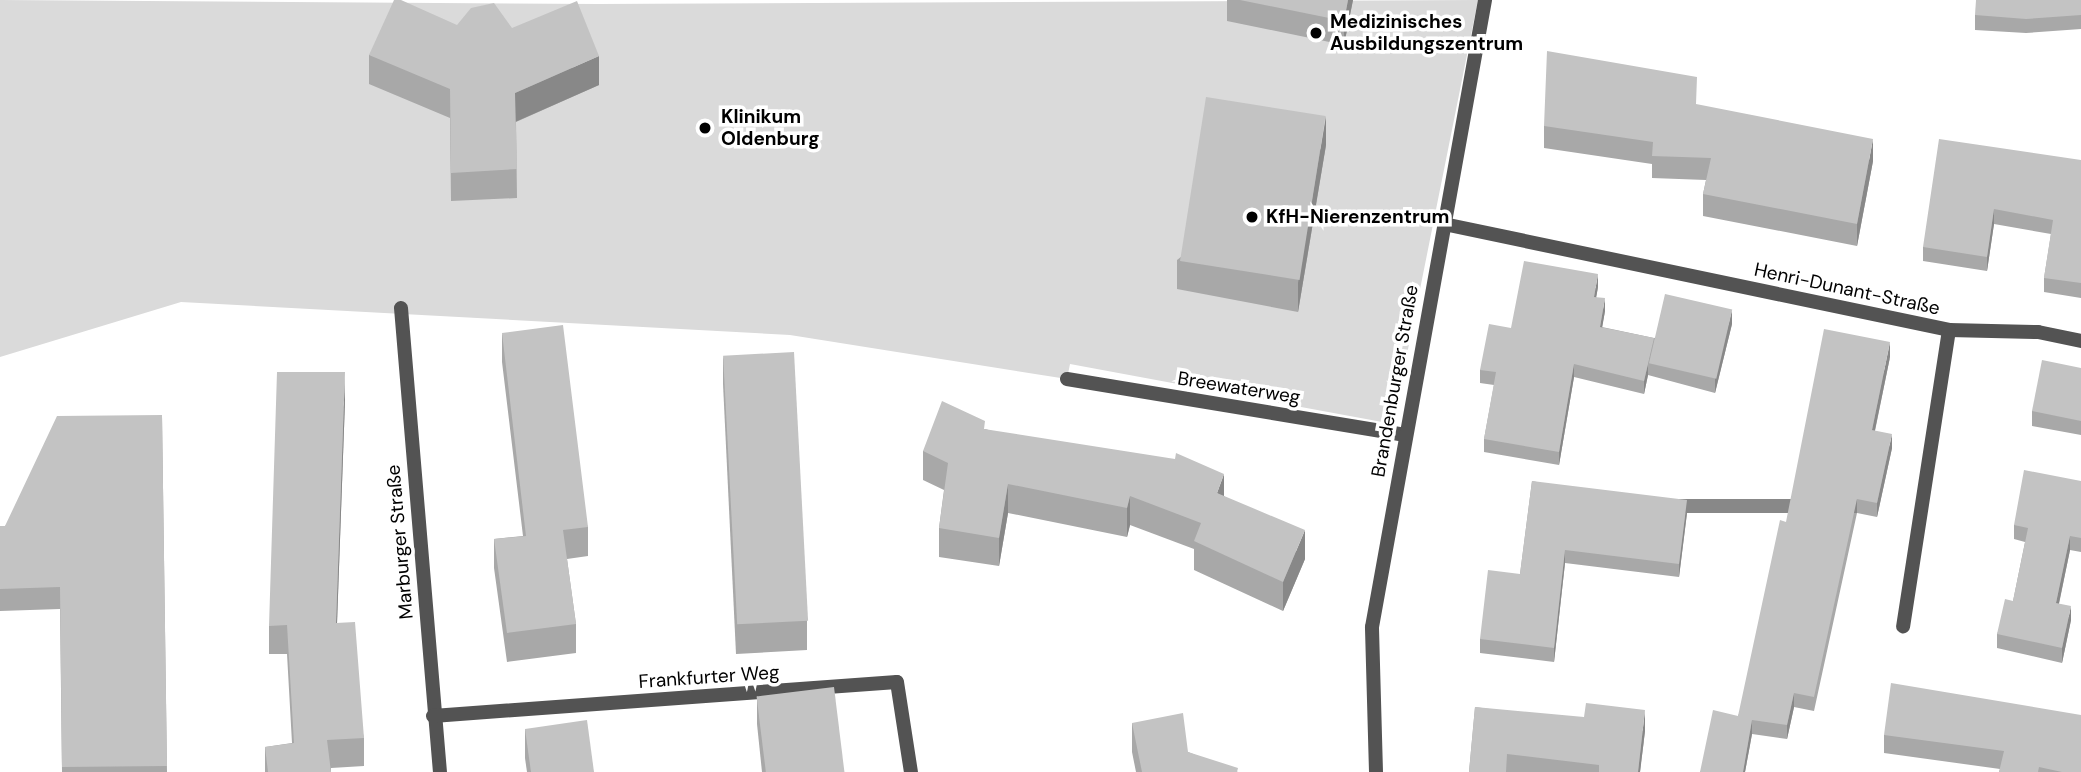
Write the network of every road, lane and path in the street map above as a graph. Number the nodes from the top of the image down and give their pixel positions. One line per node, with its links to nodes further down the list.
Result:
1 (1485, 0): 2 (street, Brandenburger Straße)
2 (1444, 224): 4 (street, Henri-Dunant-Straße); 7 (street, Brandenburger Straße)
3 (401, 308): 9 (street, Marburger Straße)
4 (1949, 330): 5 (street); 8 (street, Henri-Dunant-Straße)
5 (2081, 341)
6 (1067, 379): 7 (street, Breewaterweg)
7 (1405, 435): 12 (street, Brandenburger Straße)
8 (1903, 626)
9 (433, 716): 10 (street, Marburger Straße); 11 (street, Frankfurter Weg)
10 (440, 772)
11 (911, 772)
12 (1377, 772)

